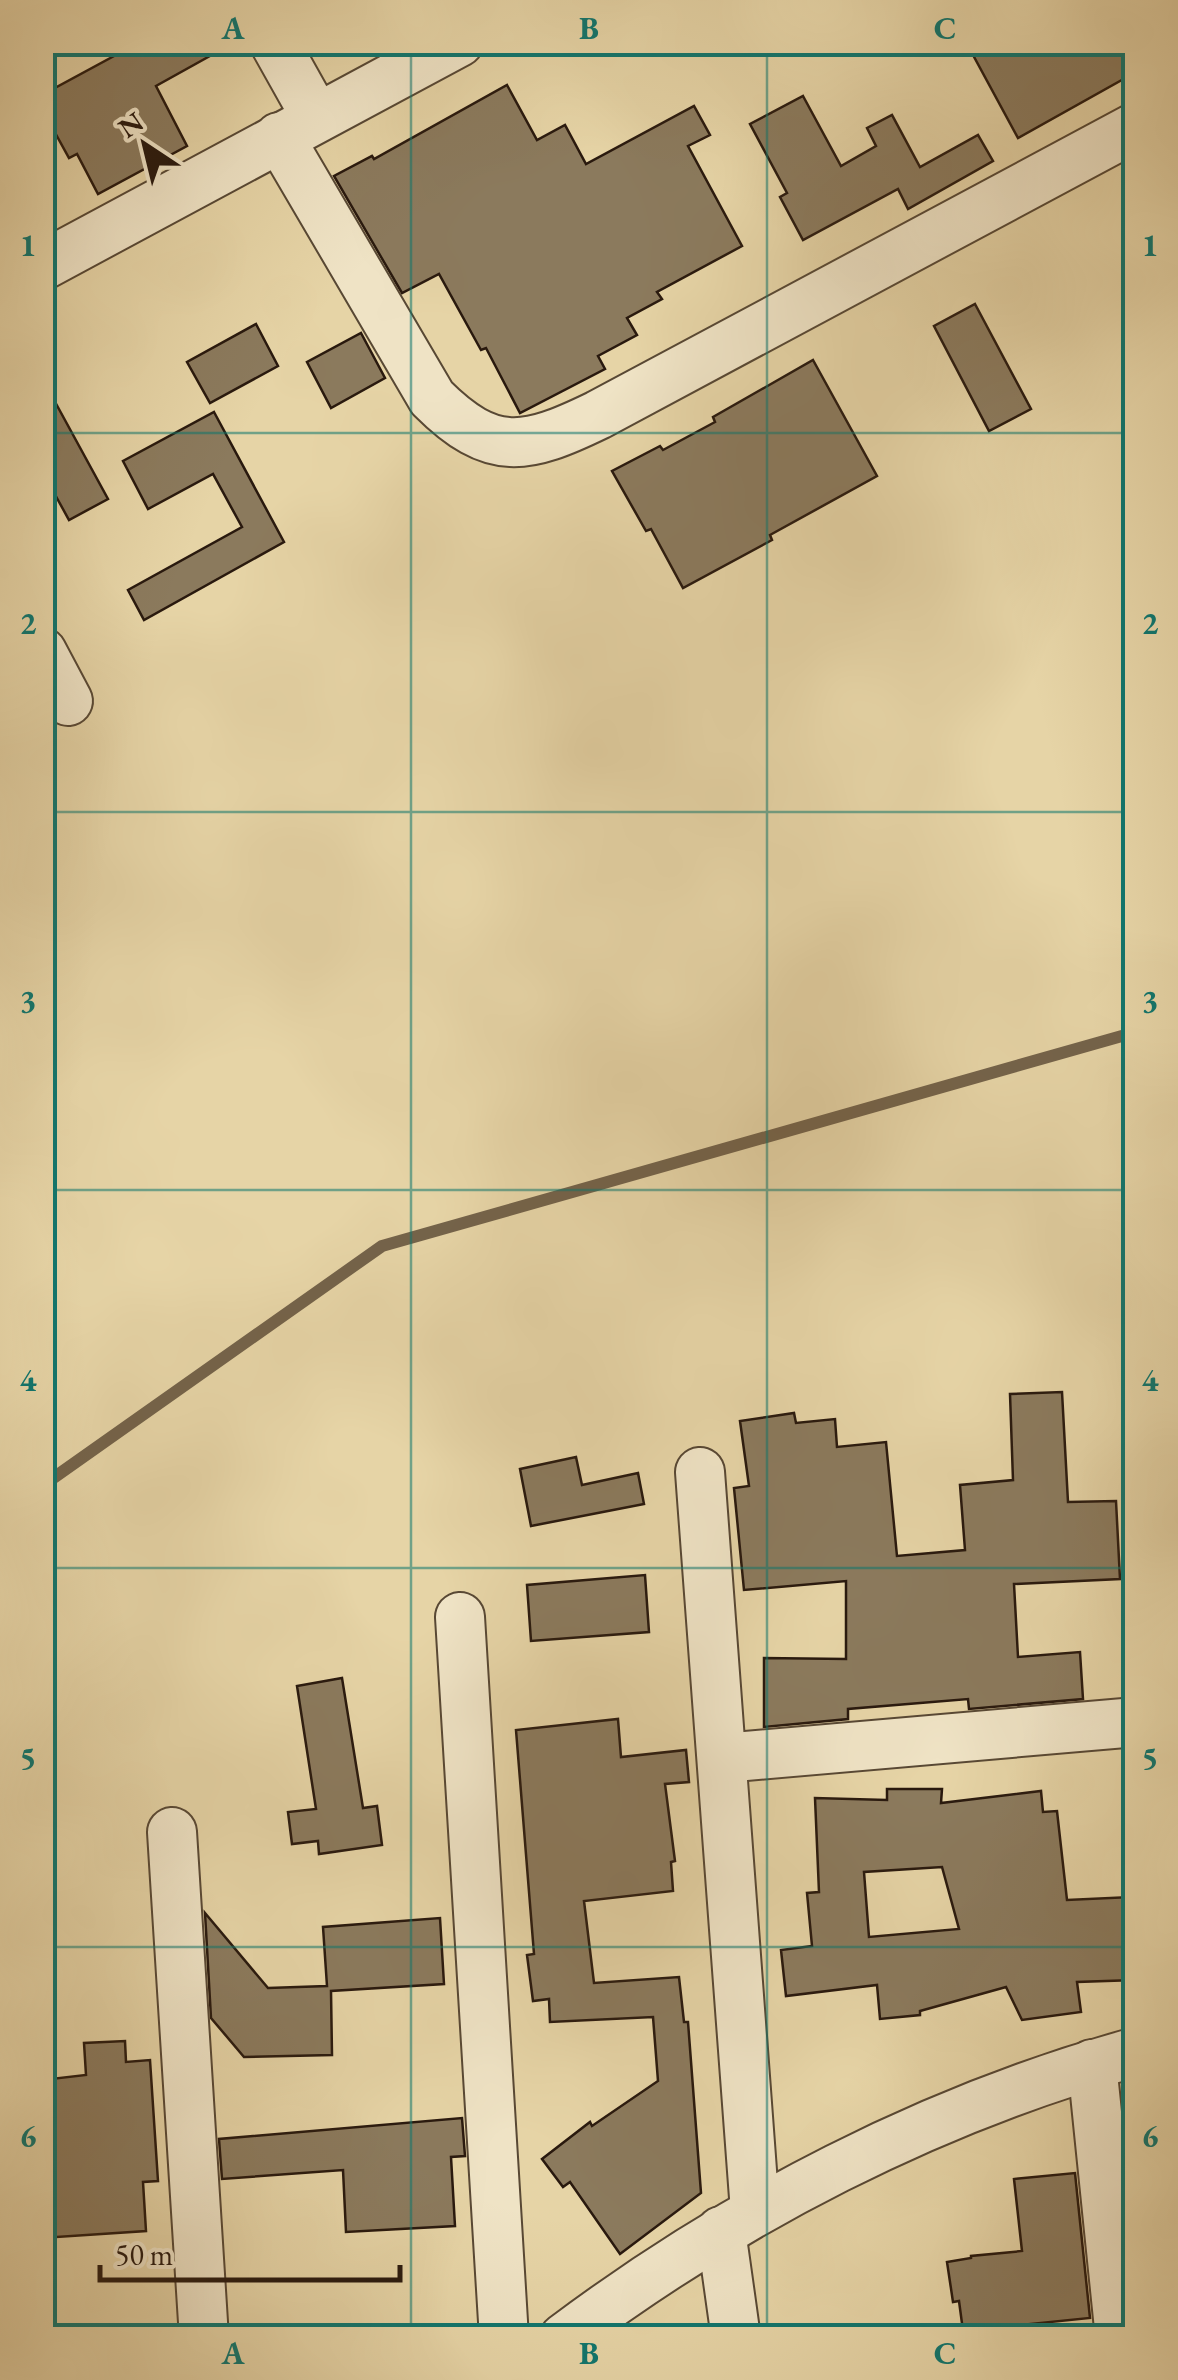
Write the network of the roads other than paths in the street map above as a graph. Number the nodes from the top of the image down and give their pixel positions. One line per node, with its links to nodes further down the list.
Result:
1 (274, 42): 4 (street)
2 (458, 42): 4 (street)
3 (1136, 127): 4 (street)
4 (297, 128): 5 (street)
5 (42, 266)
6 (42, 652): 7 (street)
7 (68, 701)
8 (700, 1472): 11 (street)
9 (460, 1617): 16 (street)
10 (1136, 1722): 11 (street)
11 (723, 1758): 14 (street)
12 (172, 1832): 15 (street)
13 (1114, 2058): 14 (street); 19 (street)
14 (738, 2221): 17 (street); 18 (street)
15 (204, 2338)
16 (504, 2338)
17 (564, 2338)
18 (736, 2338)
19 (1120, 2338)

